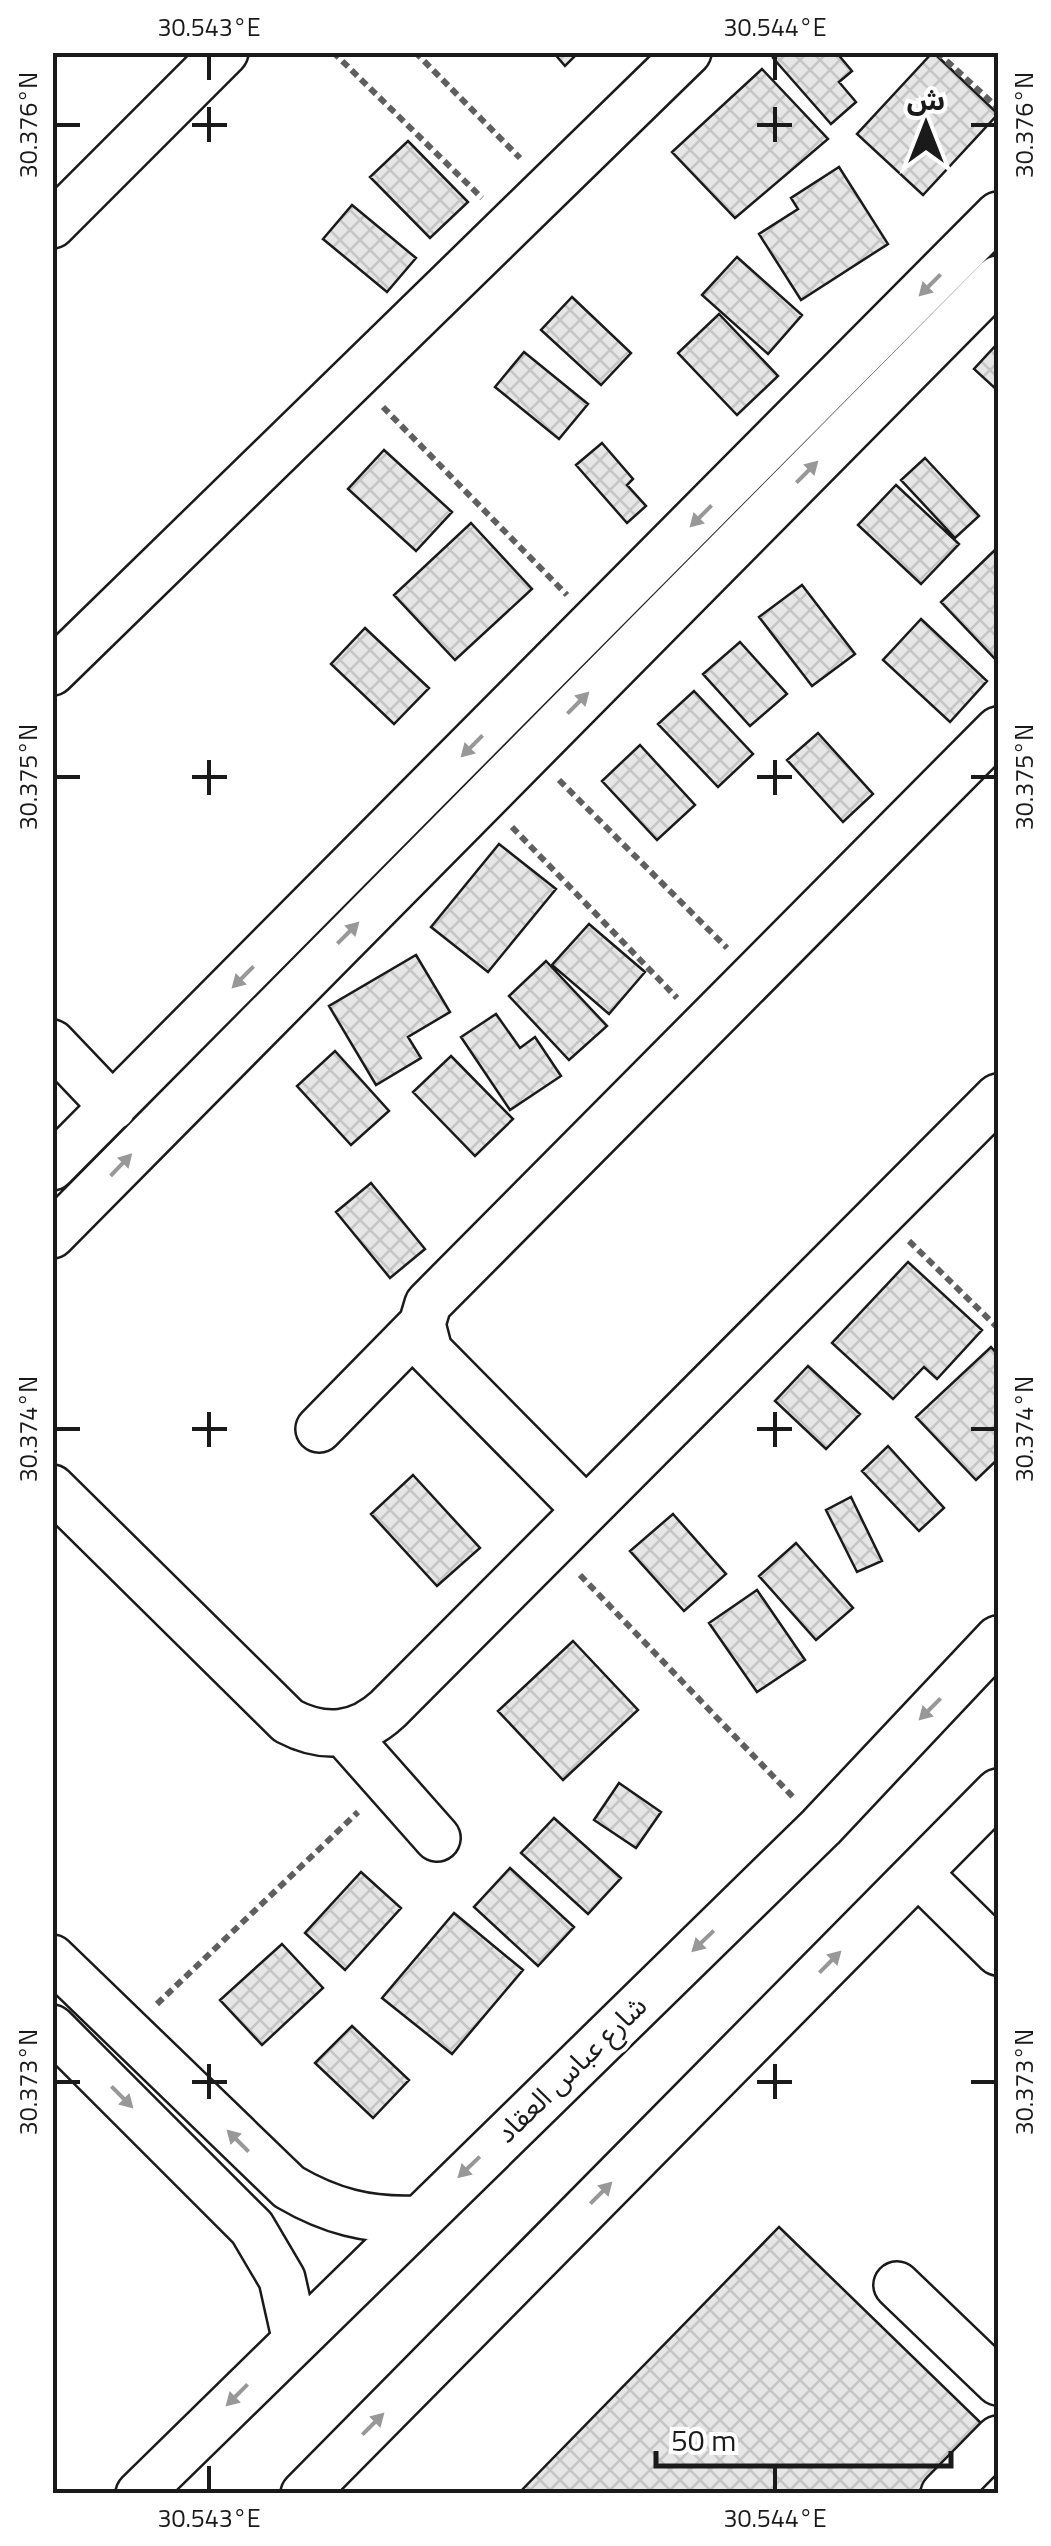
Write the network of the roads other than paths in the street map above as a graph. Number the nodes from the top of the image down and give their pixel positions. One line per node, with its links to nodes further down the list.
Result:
1 (225, 52): 4 (street)
2 (688, 52): 6 (street)
3 (998, 216): 8 (street, one-way to 8)
4 (52, 225)
5 (998, 279): 8 (street, one-way to 5)
6 (52, 672)
7 (998, 730): 14 (street)
8 (212, 1039): 11 (street); 13 (street, one-way to 8)
9 (52, 1044): 11 (street)
10 (998, 1097): 17 (street)
11 (113, 1107): 12 (street)
12 (52, 1167)
13 (52, 1234)
14 (422, 1324): 15 (street); 17 (street)
15 (320, 1430)
16 (52, 1488): 19 (street)
17 (584, 1508): 19 (street)
18 (998, 1639): 27 (street, شارع عباس العقاد, one-way to 27)
19 (344, 1734): 21 (street)
20 (998, 1792): 22 (street)
21 (437, 1838)
22 (918, 1873): 23 (street); 34 (street, one-way to 22)
23 (998, 1952)
24 (52, 1958): 26 (street, one-way to 24)
25 (52, 2028): 28 (street, one-way to 28)
26 (289, 2188): 27 (street); 28 (street)
27 (416, 2219): 30 (street, شارع عباس العقاد)
28 (252, 2228): 30 (street)
29 (897, 2285): 31 (street)
30 (295, 2337): 33 (street, شارع عباس العقاد, one-way to 33)
31 (998, 2382)
32 (998, 2439): 35 (street)
33 (139, 2494)
34 (304, 2494)
35 (944, 2494)

